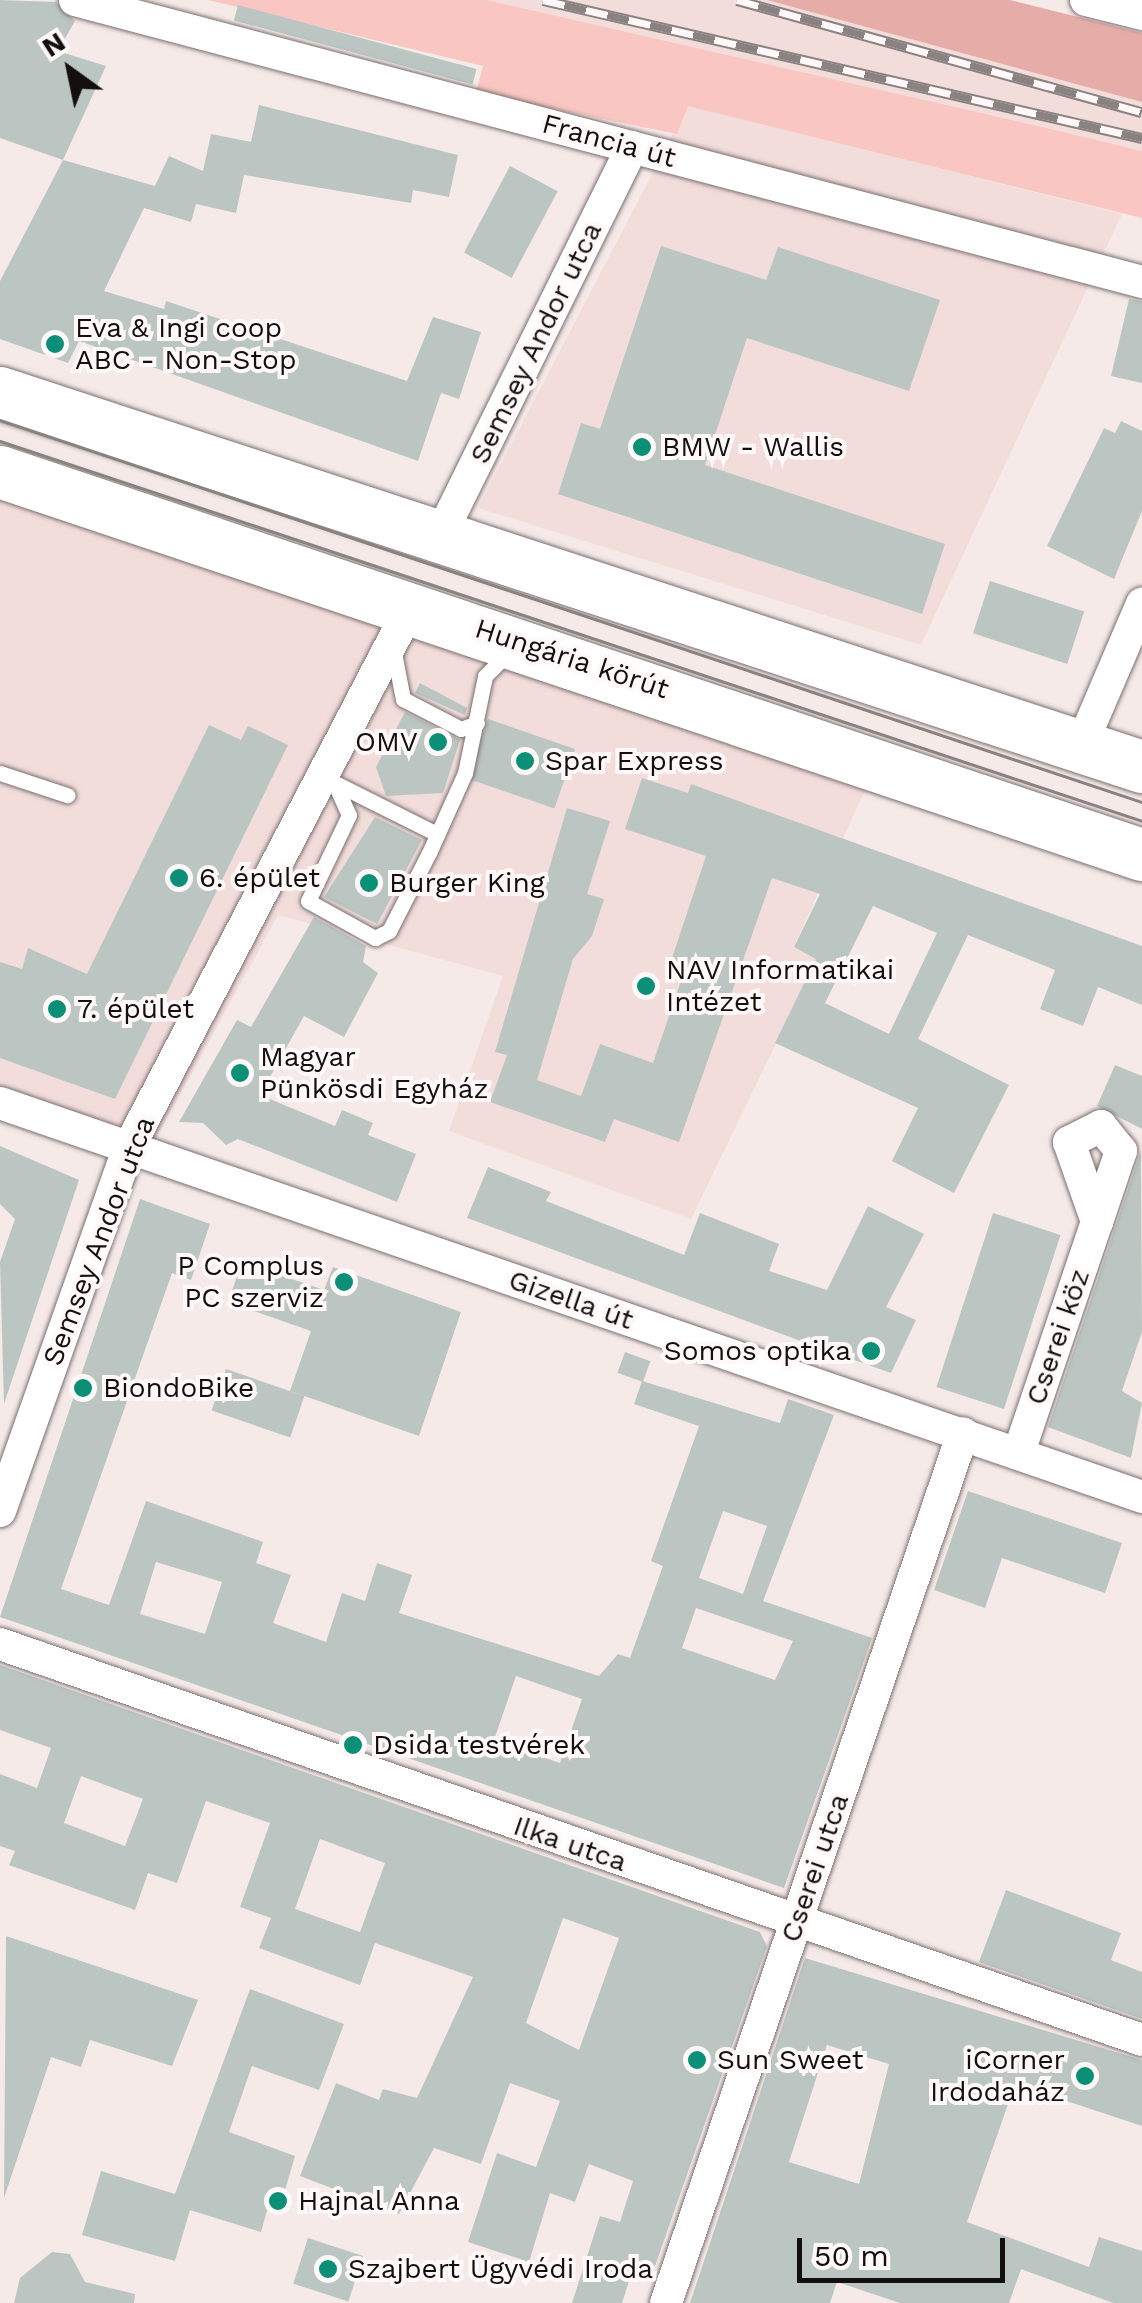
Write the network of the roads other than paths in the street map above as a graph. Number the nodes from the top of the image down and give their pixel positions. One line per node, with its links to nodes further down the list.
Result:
1 (75, 0): 4 (street, Francia út)
2 (1086, 0): 3 (street)
3 (1142, 14)
4 (632, 147): 5 (street, Francia út); 8 (street, Semsey Andor utca)
5 (1142, 282)
6 (0, 393): 8 (main road)
7 (0, 472): 10 (main road, Hungária körút)
8 (439, 538): 13 (main road)
9 (1142, 604): 13 (street)
10 (404, 618): 11 (main road, Hungária körút); 12 (lane); 16 (street, Semsey Andor utca)
11 (524, 644): 12 (lane); 19 (main road, Hungária körút)
12 (477, 724): 18 (lane)
13 (1081, 746): 14 (main road)
14 (1142, 766)
15 (0, 773): 17 (lane)
16 (330, 776): 18 (lane); 18 (lane); 21 (street, Semsey Andor utca)
17 (67, 795)
18 (438, 834)
19 (1142, 855)
20 (0, 1103): 21 (street, Gizella út)
21 (128, 1149): 23 (street, Gizella út); 26 (street, Semsey Andor utca)
22 (1097, 1222): 24 (street, Cserei köz)
23 (963, 1433): 24 (street, Gizella út); 28 (street, Cserei utca)
24 (1019, 1452): 25 (street, Gizella út)
25 (1142, 1497)
26 (0, 1511)
27 (0, 1644): 28 (street, Ilka utca)
28 (796, 1924): 29 (street, Ilka utca); 30 (street, Cserei utca)
29 (1142, 2040)
30 (666, 2303)

